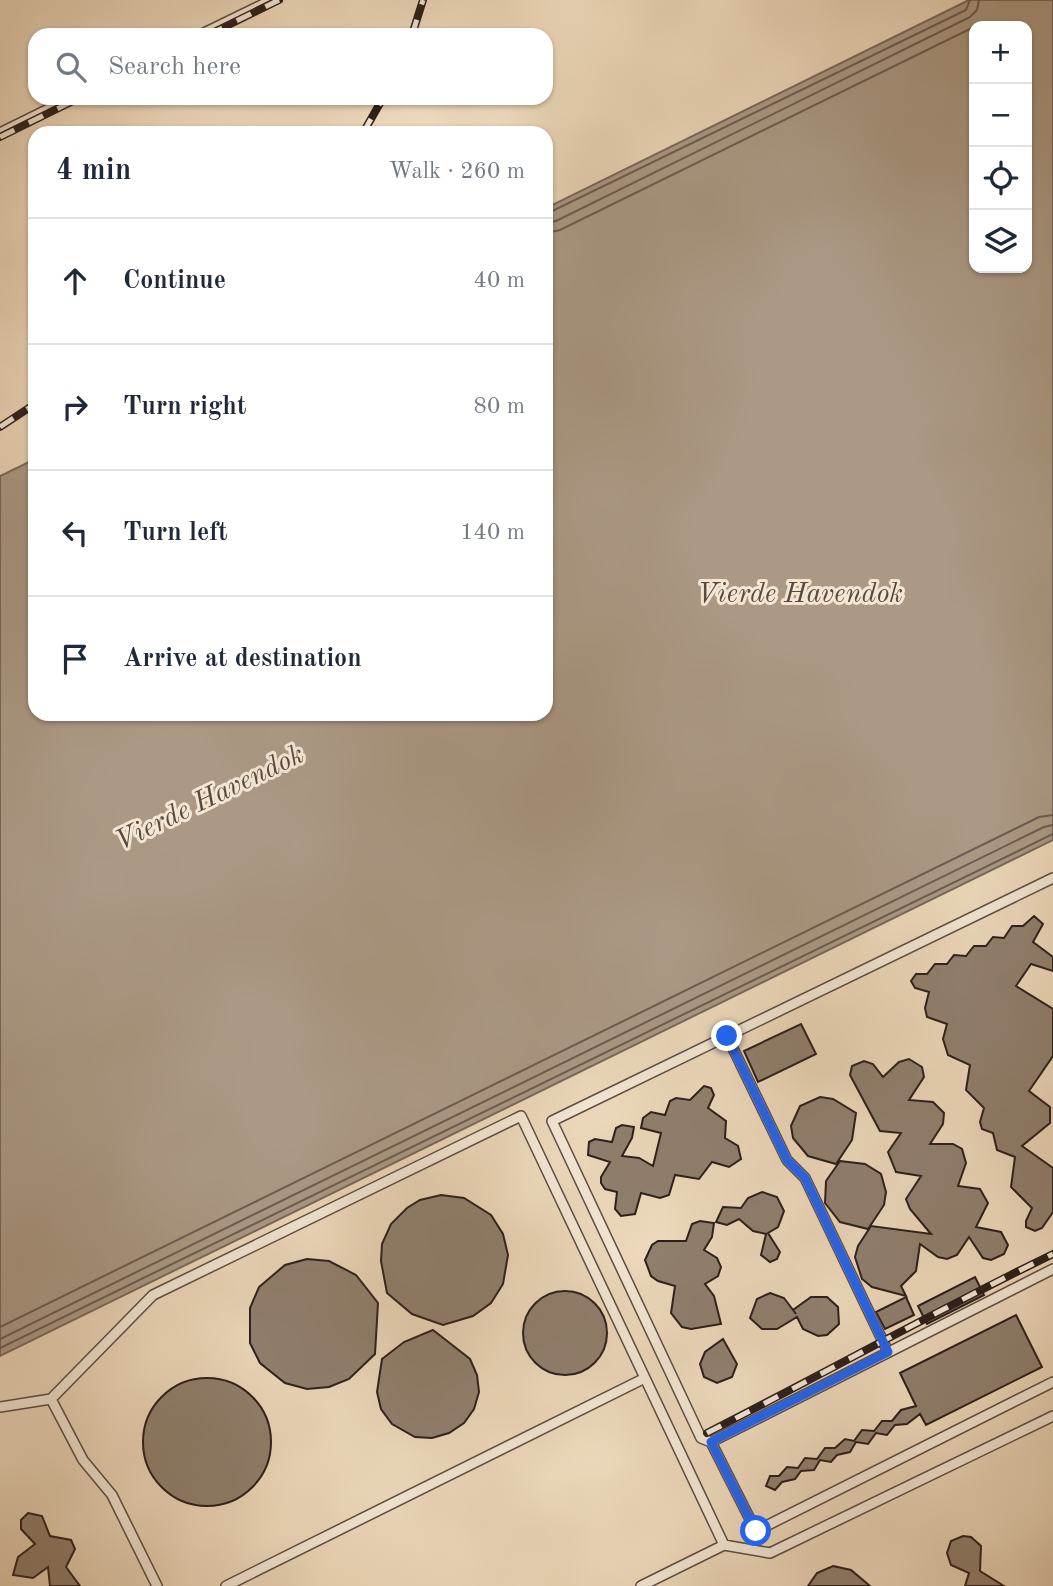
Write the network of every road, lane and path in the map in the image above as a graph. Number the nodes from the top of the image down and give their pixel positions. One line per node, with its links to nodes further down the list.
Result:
1 (272, 0): 2 (lane)
2 (214, 28)
3 (57, 105): 4 (lane)
4 (0, 133)
5 (1053, 878): 6 (lane)
6 (727, 1036): 8 (lane); 14 (lane)
7 (1053, 1269): 8 (lane)
8 (888, 1352): 14 (lane)
9 (645, 1378): 11 (lane); 15 (lane); 17 (lane)
10 (1053, 1382): 14 (lane)
11 (51, 1399): 12 (lane); 16 (lane)
12 (0, 1407)
13 (1053, 1416): 15 (lane)
14 (711, 1442)
15 (724, 1545): 18 (lane)
16 (157, 1586)
17 (226, 1586)
18 (641, 1586)

